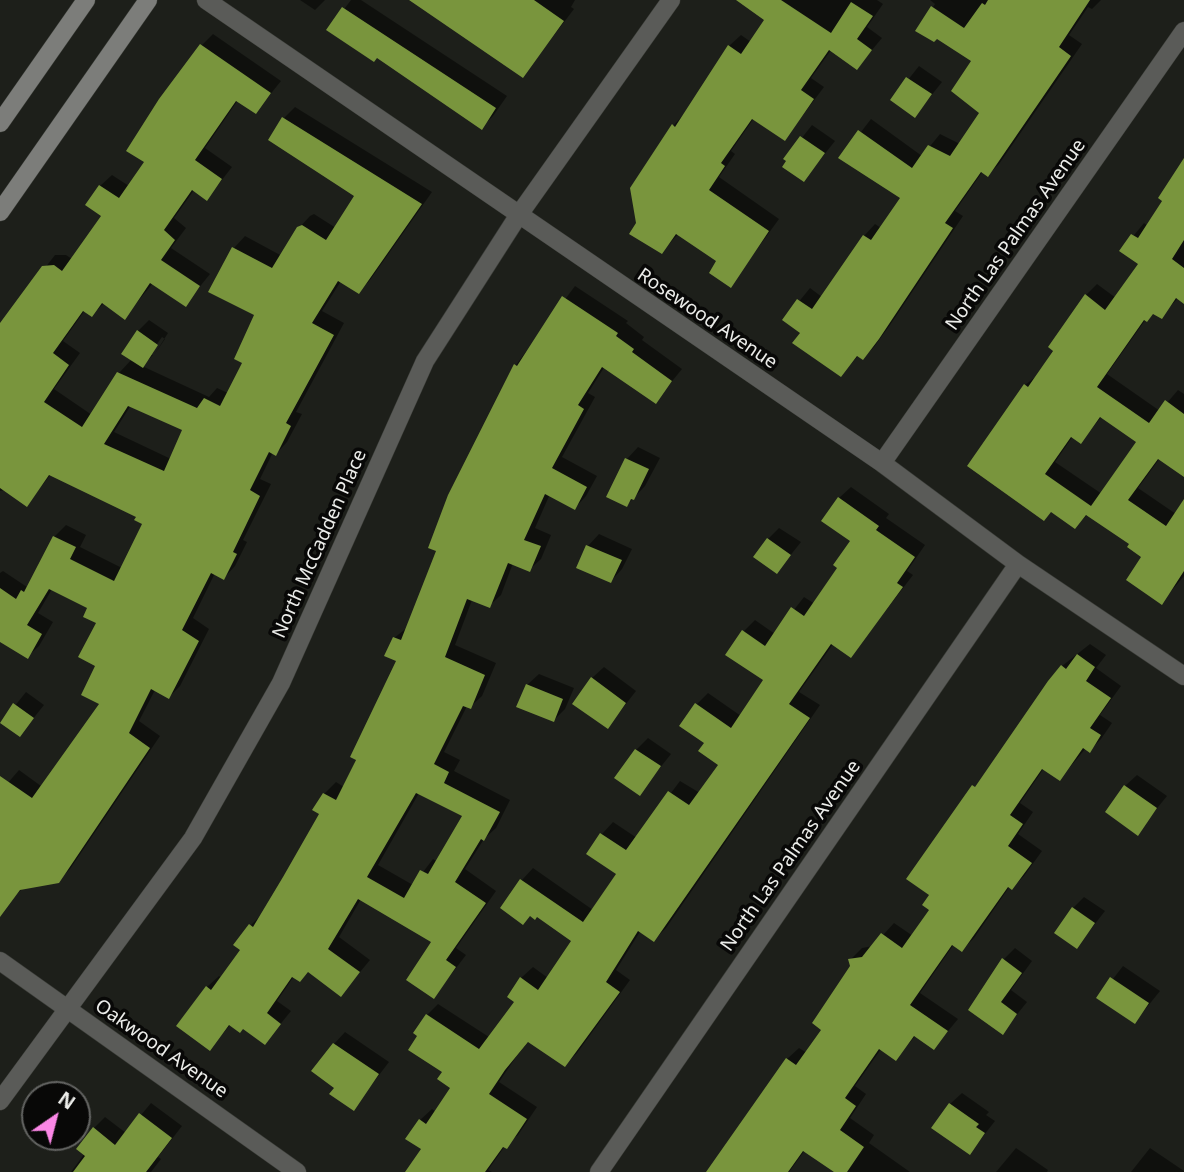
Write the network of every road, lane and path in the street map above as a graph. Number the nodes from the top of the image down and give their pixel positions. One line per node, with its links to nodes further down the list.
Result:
1 (86, 0): 6 (main road)
2 (148, 0): 7 (main road)
3 (206, 0): 8 (street, Rosewood Avenue)
4 (671, 0): 8 (street, North McCadden Place)
5 (1184, 32): 9 (street, North Las Palmas Avenue)
6 (0, 124)
7 (0, 212)
8 (518, 216): 9 (street, Rosewood Avenue); 13 (street, North McCadden Place)
9 (882, 463): 10 (street, Rosewood Avenue)
10 (1018, 564): 11 (street, Rosewood Avenue); 16 (street, North Las Palmas Avenue)
11 (1184, 676)
12 (0, 961): 13 (street, Oakwood Avenue)
13 (69, 1010): 14 (street, North McCadden Place); 15 (street, Oakwood Avenue)
14 (0, 1101)
15 (297, 1172)
16 (599, 1172)

